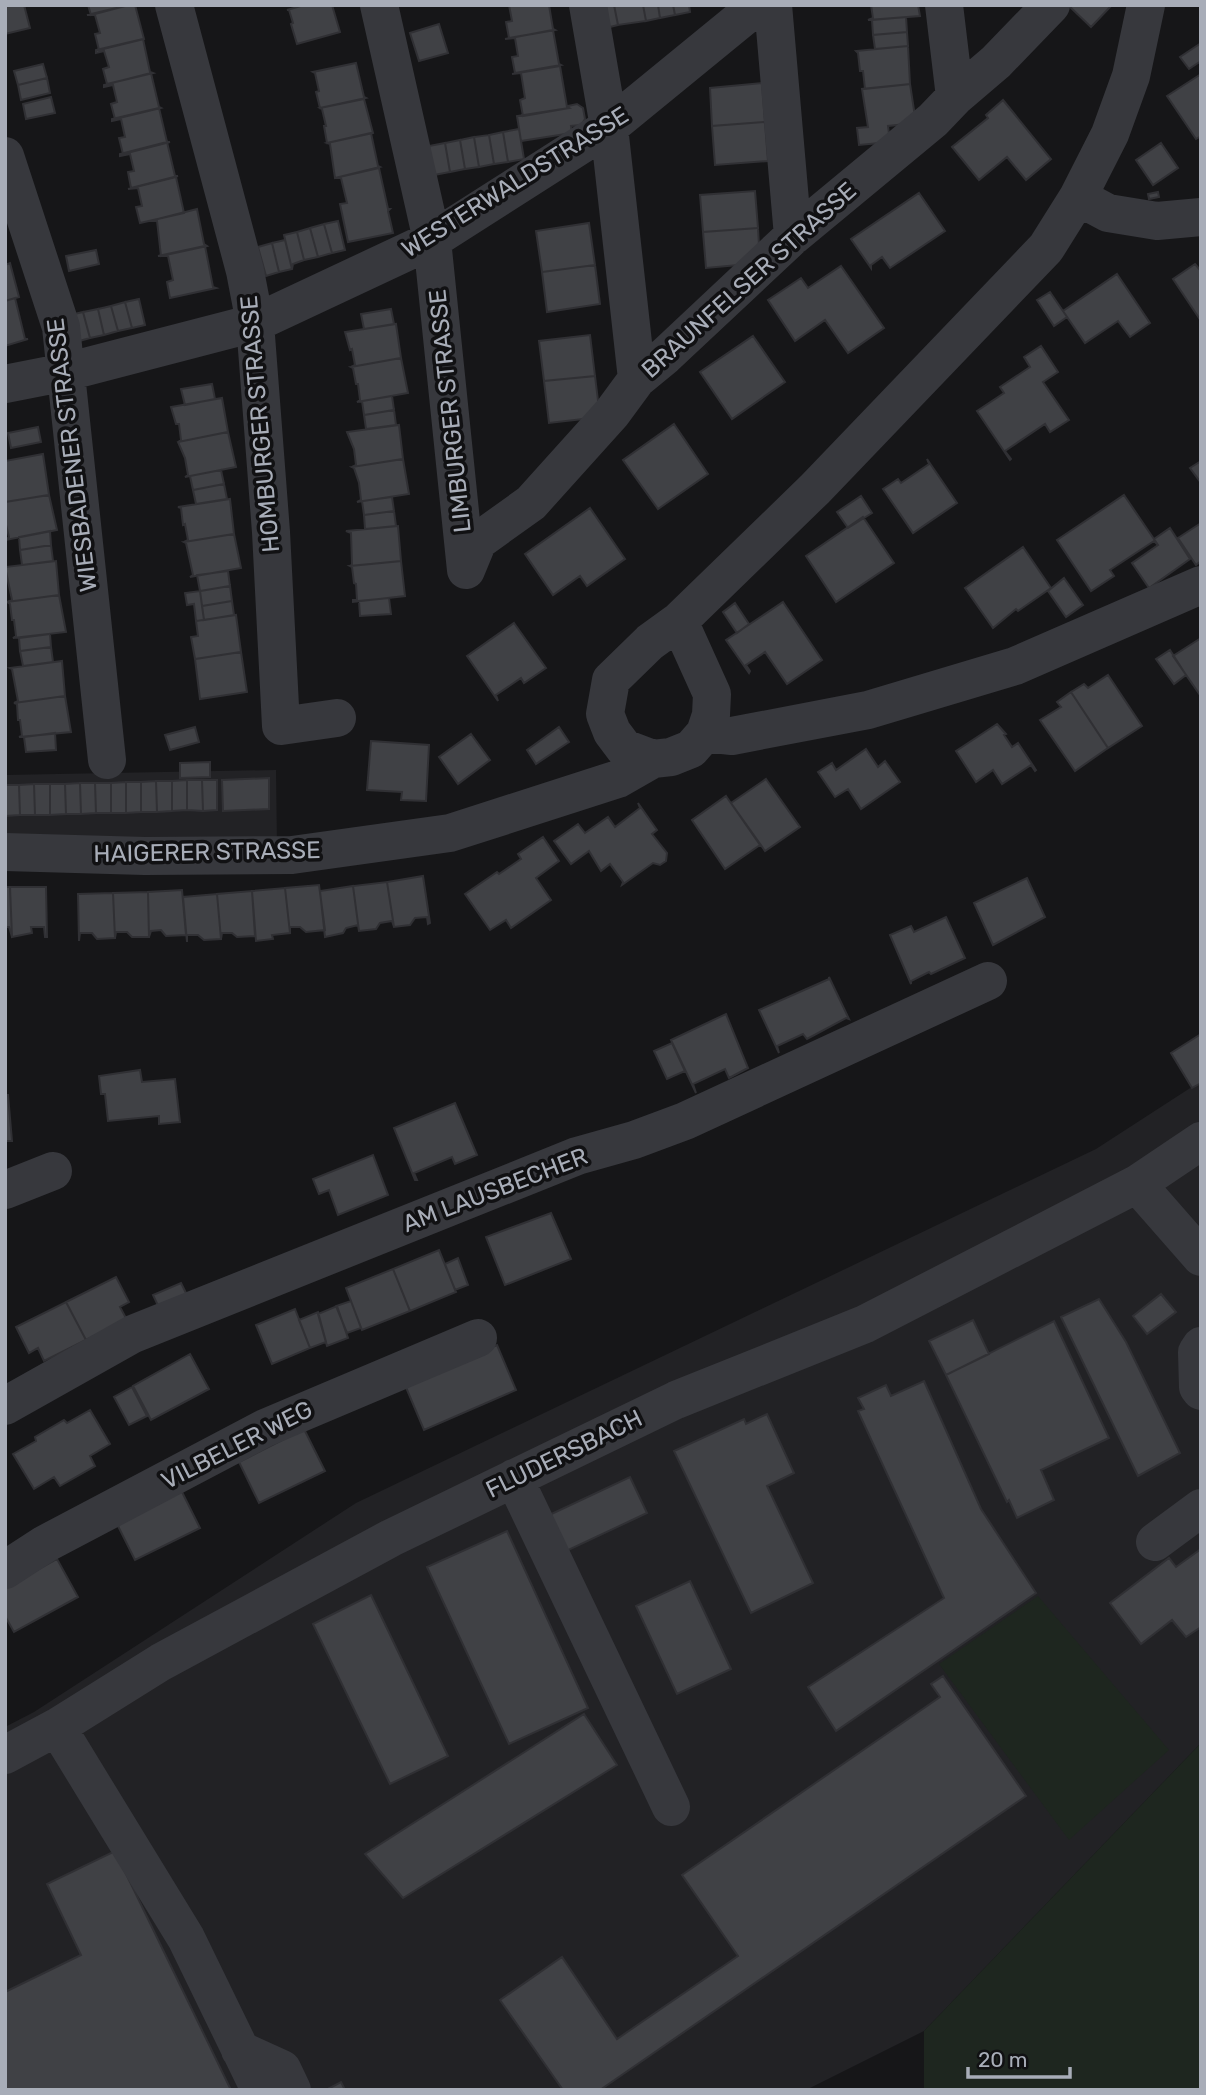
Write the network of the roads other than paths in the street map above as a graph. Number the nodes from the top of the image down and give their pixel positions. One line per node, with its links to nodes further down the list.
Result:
1 (174, 5): 16 (street, HOMBURGER STRASSE)
2 (379, 5): 15 (street, LIMBURGER STRASSE)
3 (588, 5): 10 (street)
4 (758, 5): 10 (street, WESTERWALDSTRASSE)
5 (773, 5): 14 (street)
6 (944, 5): 9 (street)
7 (1051, 5): 9 (street, BRAUNFELSER STRASSE)
8 (1146, 5): 12 (street)
9 (955, 97): 14 (street, BRAUNFELSER STRASSE)
10 (610, 127): 15 (street, WESTERWALDSTRASSE); 18 (street)
11 (5, 156): 17 (street, WIESBADENER STRASSE)
12 (1078, 197): 13 (street); 22 (street)
13 (1201, 217)
14 (793, 236): 18 (street, BRAUNFELSER STRASSE)
15 (432, 240): 16 (street, WESTERWALDSTRASSE); 20 (street, LIMBURGER STRASSE)
16 (255, 324): 17 (street, WESTERWALDSTRASSE); 23 (street, HOMBURGER STRASSE)
17 (66, 372): 19 (street, WESTERWALDSTRASSE); 26 (street, WIESBADENER STRASSE)
18 (637, 379): 20 (street, BRAUNFELSER STRASSE)
19 (5, 384)
20 (466, 570)
21 (1201, 585): 24 (street)
22 (679, 621): 24 (street); 25 (street)
23 (337, 718)
24 (705, 733): 25 (street)
25 (653, 759): 27 (street, HAIGERER STRASSE)
26 (107, 760)
27 (5, 852)
28 (988, 981): 37 (street, AM LAUSBECHER)
29 (1201, 1141): 31 (street, FLUDERSBACH)
30 (53, 1171): 32 (street)
31 (1137, 1184): 33 (street); 38 (street, FLUDERSBACH)
32 (5, 1190)
33 (1201, 1257)
34 (478, 1338): 41 (street, VILBELER WEG)
35 (1201, 1346): 36 (street)
36 (1201, 1391)
37 (5, 1406)
38 (514, 1478): 42 (street, FLUDERSBACH); 44 (street)
39 (1201, 1508): 40 (street)
40 (1156, 1542)
41 (5, 1570)
42 (57, 1727): 43 (street, FLUDERSBACH); 45 (street)
43 (5, 1755)
44 (671, 1807)
45 (240, 2050): 46 (street); 47 (street)
46 (260, 2090)
47 (292, 2090)

